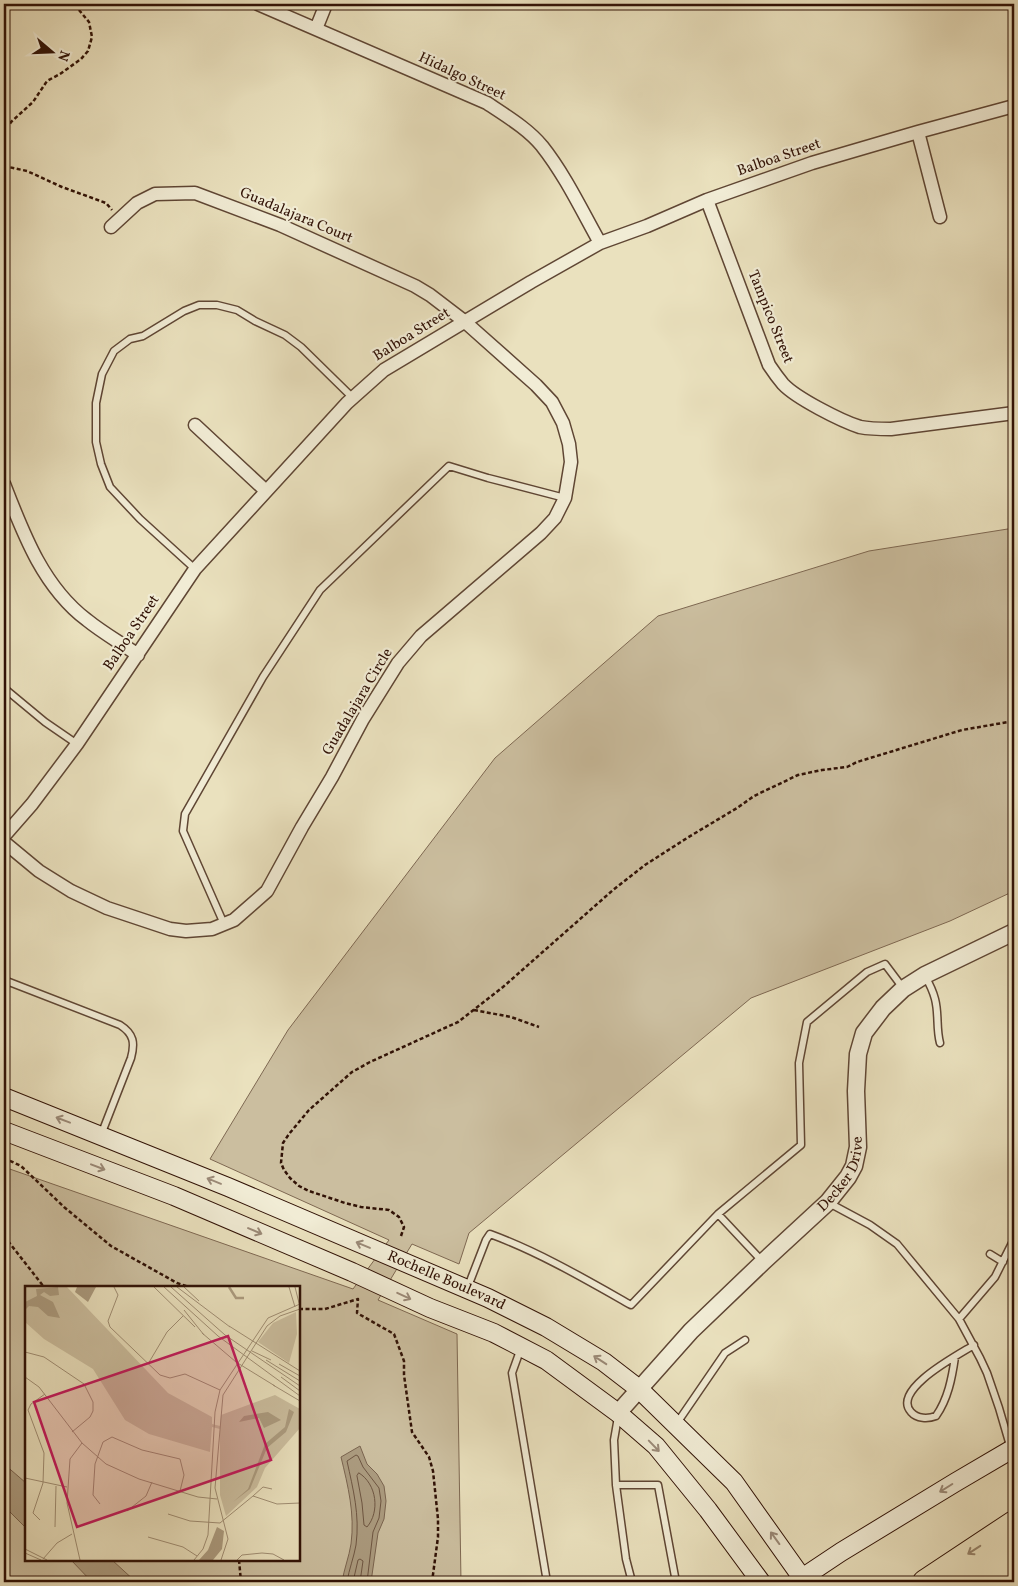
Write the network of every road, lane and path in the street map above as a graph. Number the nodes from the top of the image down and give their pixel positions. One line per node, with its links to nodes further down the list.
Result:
1 (74, 4): 7 (path)
2 (258, 4): 4 (street, Hidalgo Street)
3 (326, 4): 4 (street)
4 (316, 29): 12 (street, Hidalgo Street)
5 (1014, 106): 6 (street, Balboa Street)
6 (918, 132): 9 (street, Balboa Street); 10 (street)
7 (4, 135)
8 (4, 166): 11 (path)
9 (707, 200): 12 (street, Balboa Street); 15 (street, Tampico Street)
10 (940, 217)
11 (115, 224): 13 (street, Guadalajara Court)
12 (600, 243): 13 (street, Balboa Street)
13 (464, 321): 14 (street, Balboa Street); 19 (street, Guadalajara Circle)
14 (353, 398): 18 (street, Balboa Street); 20 (lane)
15 (1014, 413)
16 (195, 425): 18 (street)
17 (4, 484): 21 (street)
18 (266, 491): 20 (street, Balboa Street)
19 (565, 498): 27 (street, Guadalajara Circle); 27 (lane)
20 (195, 569): 21 (street, Balboa Street)
21 (138, 655): 24 (street, Balboa Street)
22 (4, 688): 24 (lane)
23 (1014, 721): 32 (path)
24 (77, 744): 25 (street, Balboa Street)
25 (4, 836)
26 (4, 842): 27 (street, Guadalajara Circle)
27 (224, 924)
28 (1014, 932): 29 (street, Decker Drive)
29 (925, 975): 31 (street, Decker Drive); 34 (lane)
30 (4, 980): 37 (lane)
31 (903, 989): 39 (street, Decker Drive); 40 (lane)
32 (474, 1010): 33 (path); 42 (path)
33 (539, 1027)
34 (940, 1043)
35 (4, 1097): 37 (main road, Rochelle Boulevard, one-way to 35)
36 (4, 1131): 54 (main road, Rochelle Boulevard, one-way to 54)
37 (101, 1134): 49 (main road, Rochelle Boulevard, one-way to 37)
38 (4, 1158): 48 (path)
39 (828, 1202): 45 (street, Decker Drive); 51 (lane)
40 (718, 1214): 45 (lane); 49 (lane)
41 (4, 1236): 47 (path)
42 (401, 1236)
43 (1014, 1239): 46 (lane)
44 (990, 1254): 46 (lane)
45 (763, 1262): 56 (street, Decker Drive)
46 (1003, 1262): 51 (lane)
47 (43, 1286)
48 (186, 1286)
49 (467, 1289): 56 (main road, Rochelle Boulevard, one-way to 49)
50 (300, 1310): 67 (path)
51 (959, 1320): 53 (lane)
52 (745, 1340): 58 (lane)
53 (974, 1345): 55 (lane); 59 (lane)
54 (521, 1347): 57 (main road, Rochelle Boulevard); 68 (lane)
55 (955, 1357): 55 (lane)
56 (640, 1389): 57 (street, Decker Drive); 58 (main road, Rochelle Boulevard)
57 (618, 1413): 60 (lane); 71 (main road, Rochelle Boulevard, one-way to 71)
58 (676, 1424): 65 (main road, Rochelle Boulevard, one-way to 58)
59 (1013, 1449): 65 (main road, one-way to 65)
60 (616, 1485): 69 (lane); 70 (lane)
61 (1014, 1523): 72 (highway, one-way to 72)
62 (1014, 1550): 73 (highway)
63 (239, 1561): 66 (path)
64 (1014, 1574): 74 (highway)
65 (801, 1581)
66 (241, 1582)
67 (432, 1582)
68 (547, 1582)
69 (632, 1582)
70 (676, 1582)
71 (761, 1582)
72 (925, 1582)
73 (965, 1582)
74 (1001, 1582)

